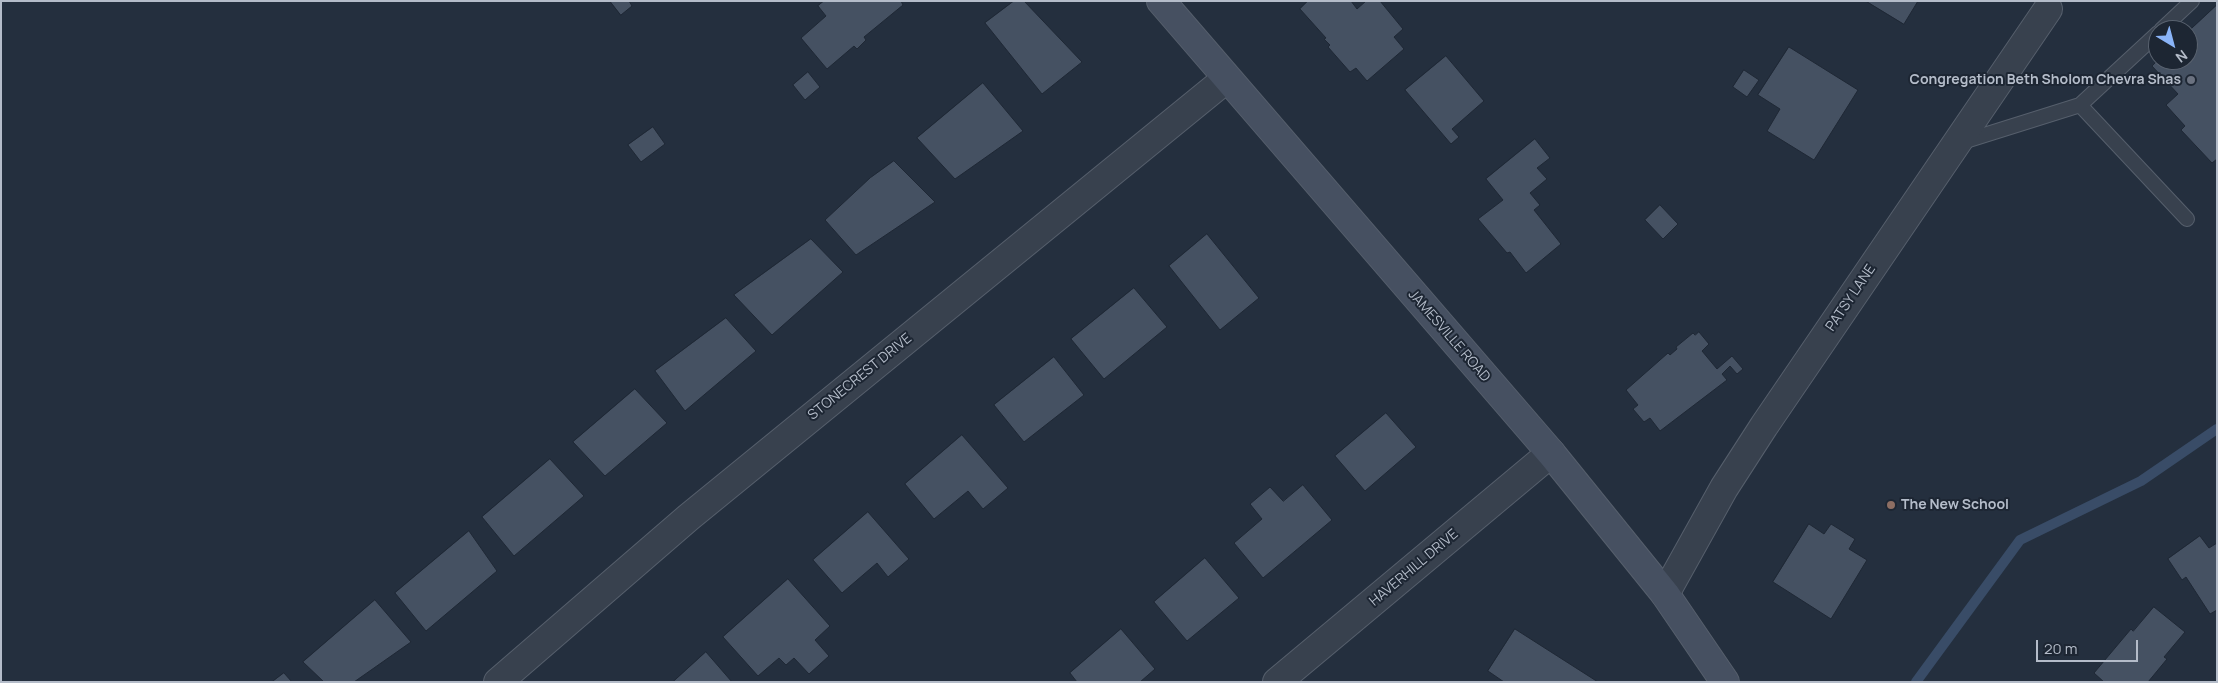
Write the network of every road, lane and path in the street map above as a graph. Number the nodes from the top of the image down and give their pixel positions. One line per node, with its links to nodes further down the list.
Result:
1 (1161, 1): 6 (street, JAMESVILLE ROAD)
2 (2192, 1): 4 (lane)
3 (2048, 9): 8 (street, PATSY LANE)
4 (2172, 20)
5 (2148, 42): 7 (lane)
6 (1226, 78): 10 (street, JAMESVILLE ROAD); 12 (street, STONECREST DRIVE)
7 (2080, 105): 8 (lane); 9 (lane)
8 (1956, 144): 11 (street, PATSY LANE)
9 (2187, 219)
10 (1551, 453): 11 (street, JAMESVILLE ROAD); 13 (street, HAVERHILL DRIVE)
11 (1665, 594): 14 (street, JAMESVILLE ROAD)
12 (498, 682)
13 (1277, 682)
14 (1724, 682)

